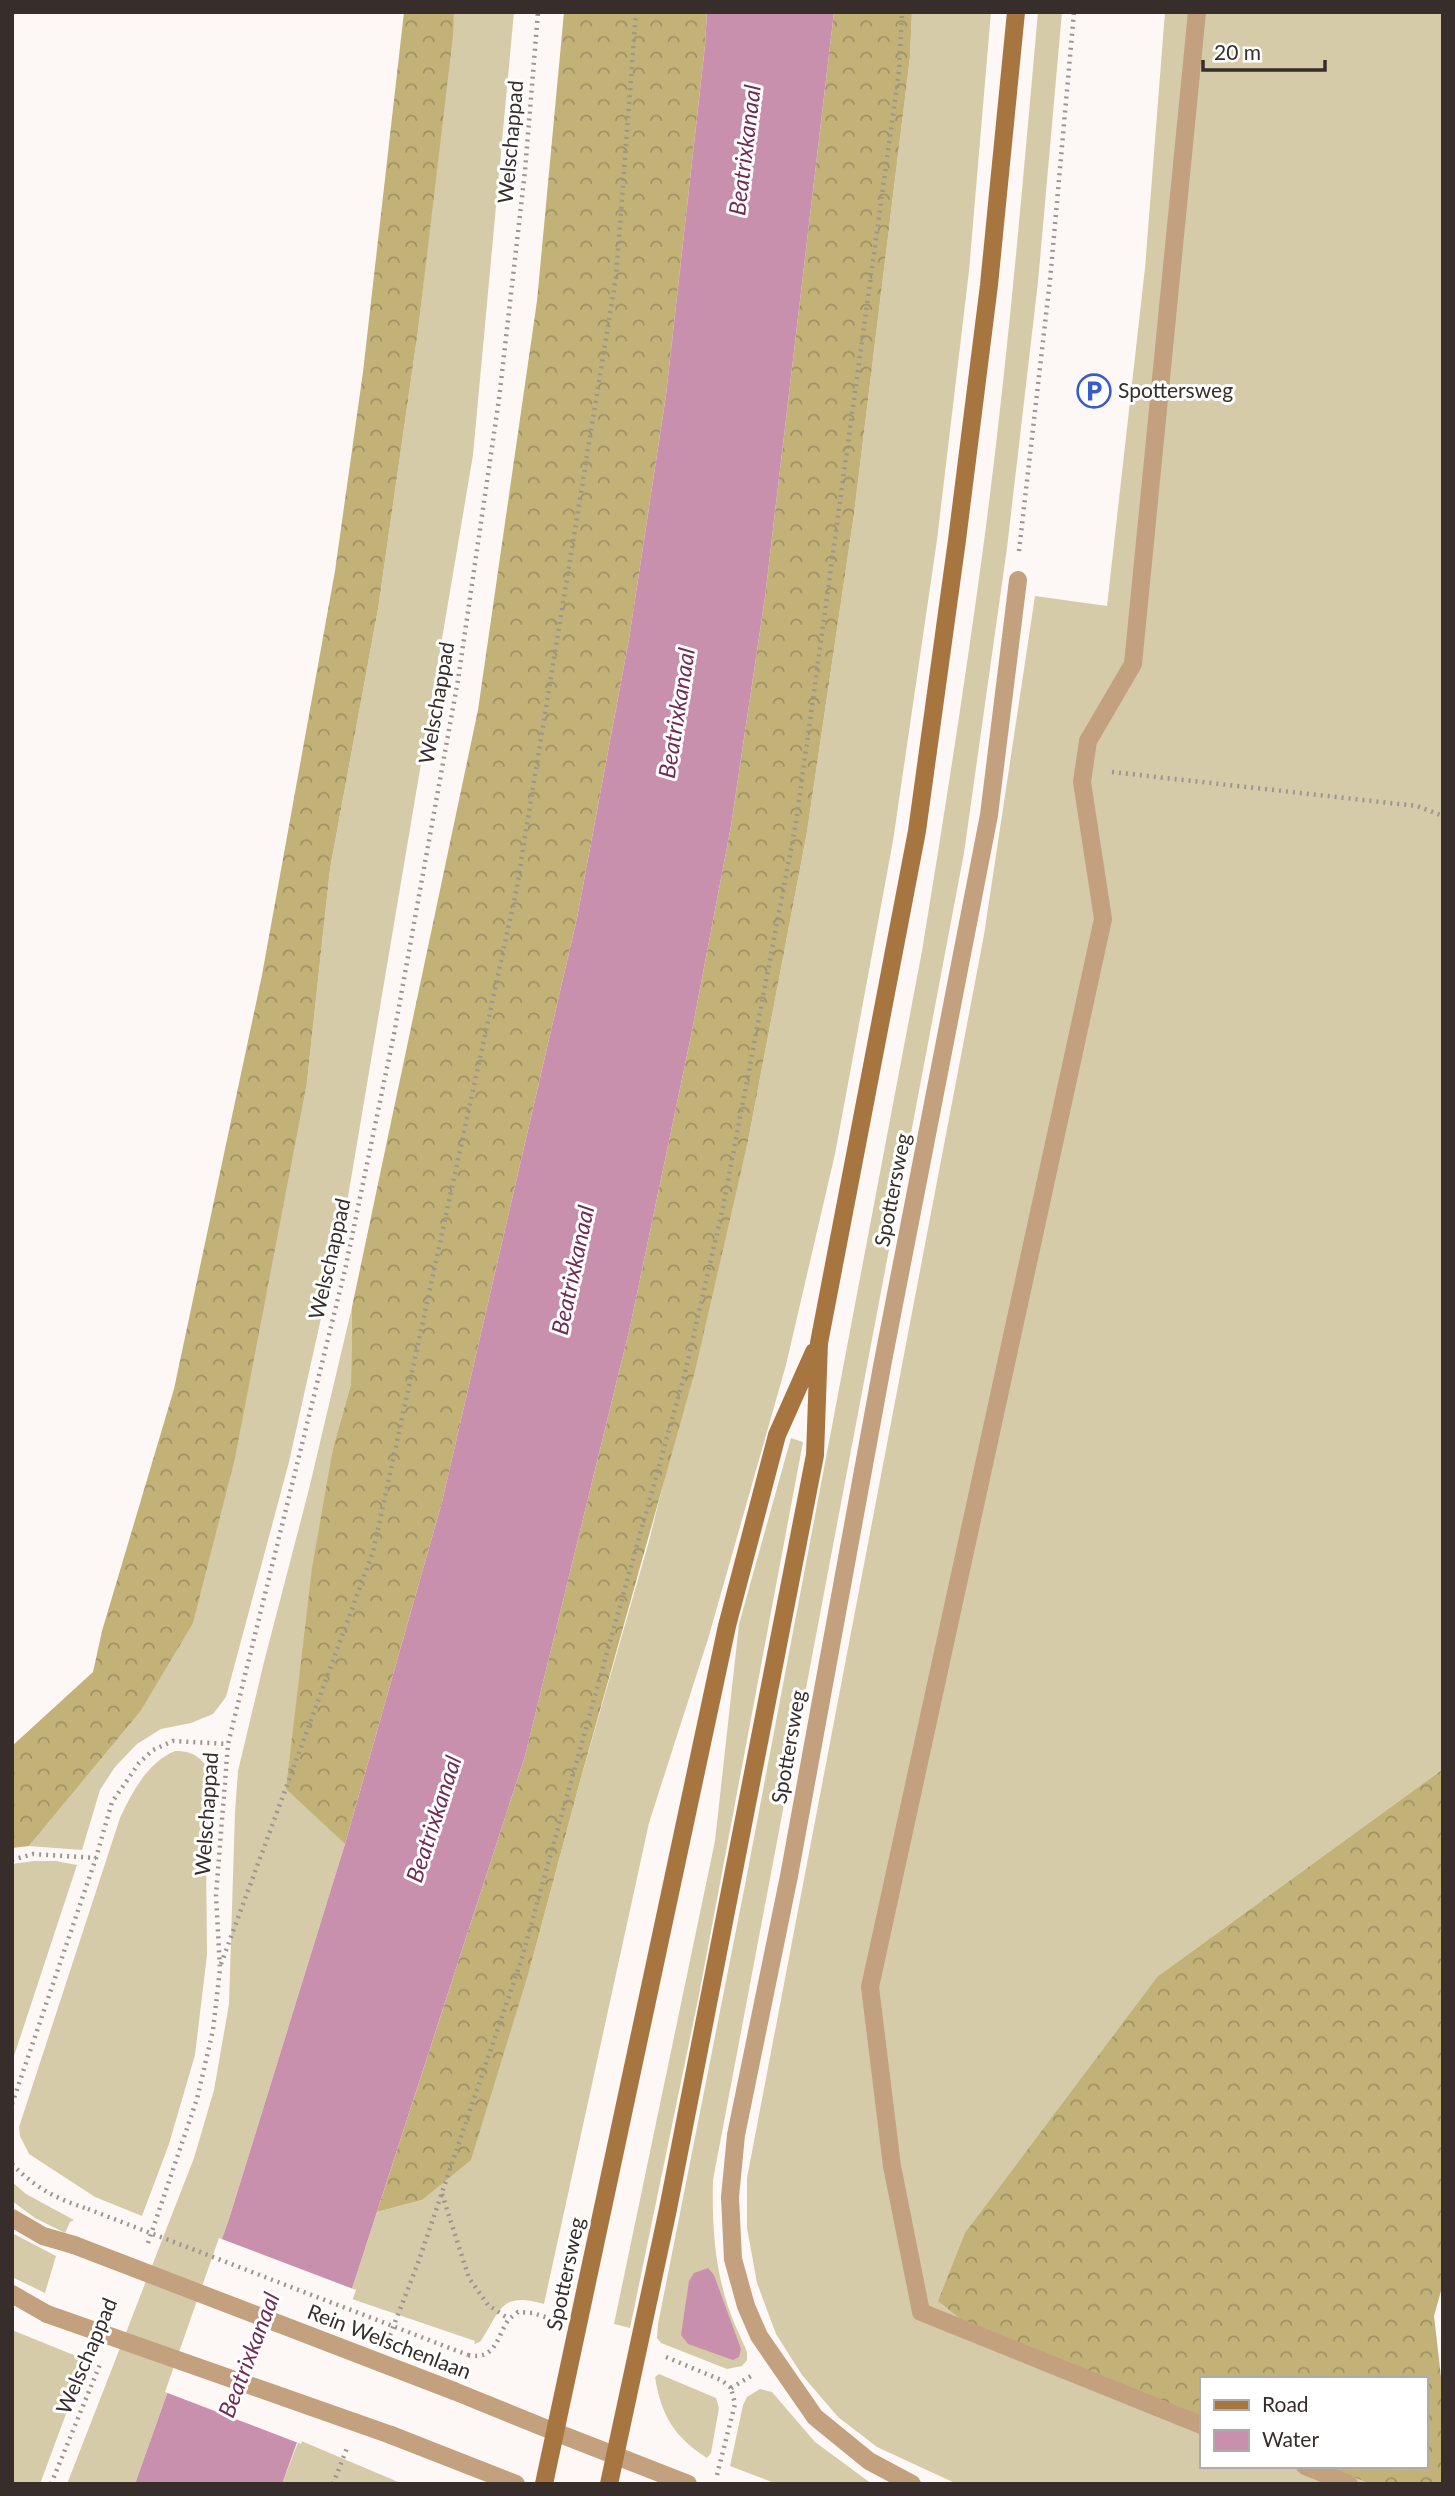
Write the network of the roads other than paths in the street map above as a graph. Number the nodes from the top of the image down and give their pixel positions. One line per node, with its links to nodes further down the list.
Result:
1 (1016, 12): 4 (main road, Spottersweg)
2 (1197, 12): 7 (street)
3 (1018, 580): 15 (street, Spottersweg)
4 (819, 1343): 8 (main road, Spottersweg); 9 (main road, Spottersweg)
5 (12, 2218): 8 (street, Rein Welschenlaan, bridge)
6 (12, 2294): 11 (street, bridge)
7 (1200, 2425)
8 (555, 2432): 9 (street, Rein Welschenlaan); 12 (main road, Spottersweg)
9 (616, 2455): 13 (main road, Spottersweg); 14 (street, Rein Welschenlaan)
10 (1310, 2468): 16 (street)
11 (516, 2484)
12 (544, 2484)
13 (610, 2484)
14 (688, 2484)
15 (912, 2484)
16 (1349, 2484)

